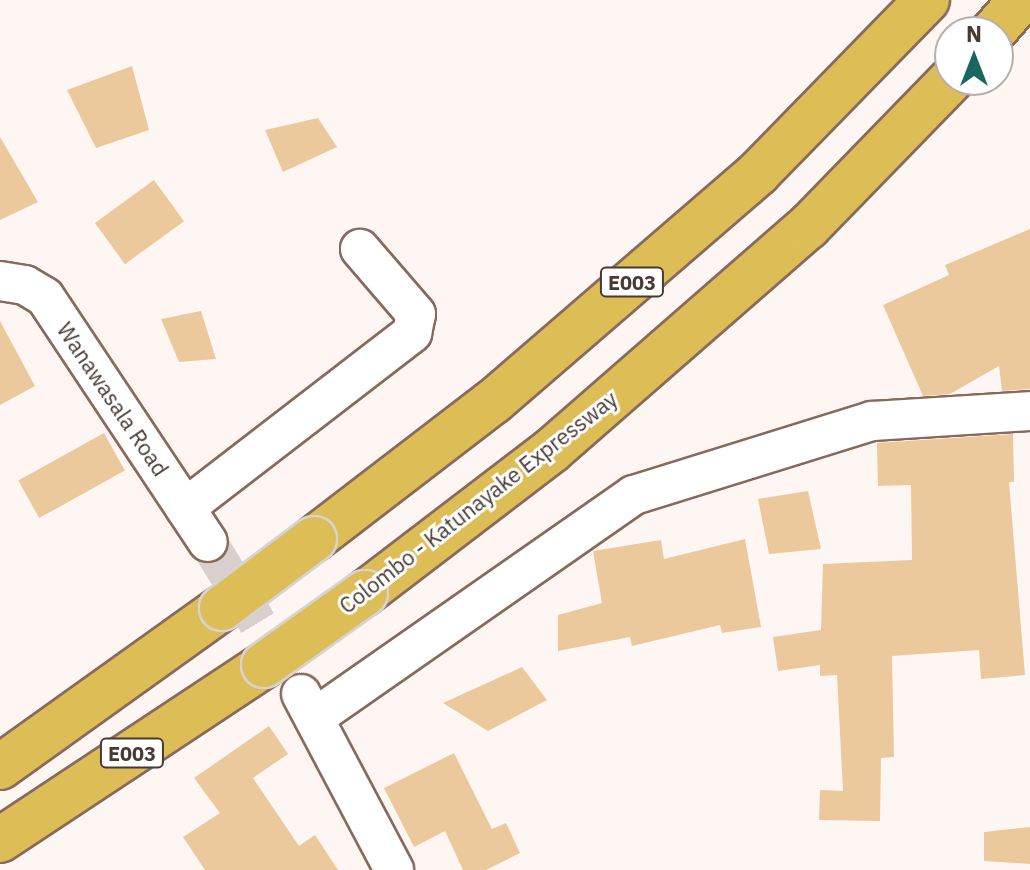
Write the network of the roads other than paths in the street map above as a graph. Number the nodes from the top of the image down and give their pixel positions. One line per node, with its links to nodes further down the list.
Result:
1 (927, 0): 10 (highway, E003, bridge)
2 (1021, 0): 3 (highway)
3 (1007, 16)
4 (935, 96): 11 (highway, Colombo - Katunayake Expressway / E003, bridge)
5 (360, 249): 8 (street)
6 (0, 281): 8 (street, Wanawasala Road)
7 (1030, 411): 12 (street)
8 (185, 508): 9 (street, Wanawasala Road)
9 (208, 542)
10 (0, 767)
11 (0, 840)
12 (394, 870)

